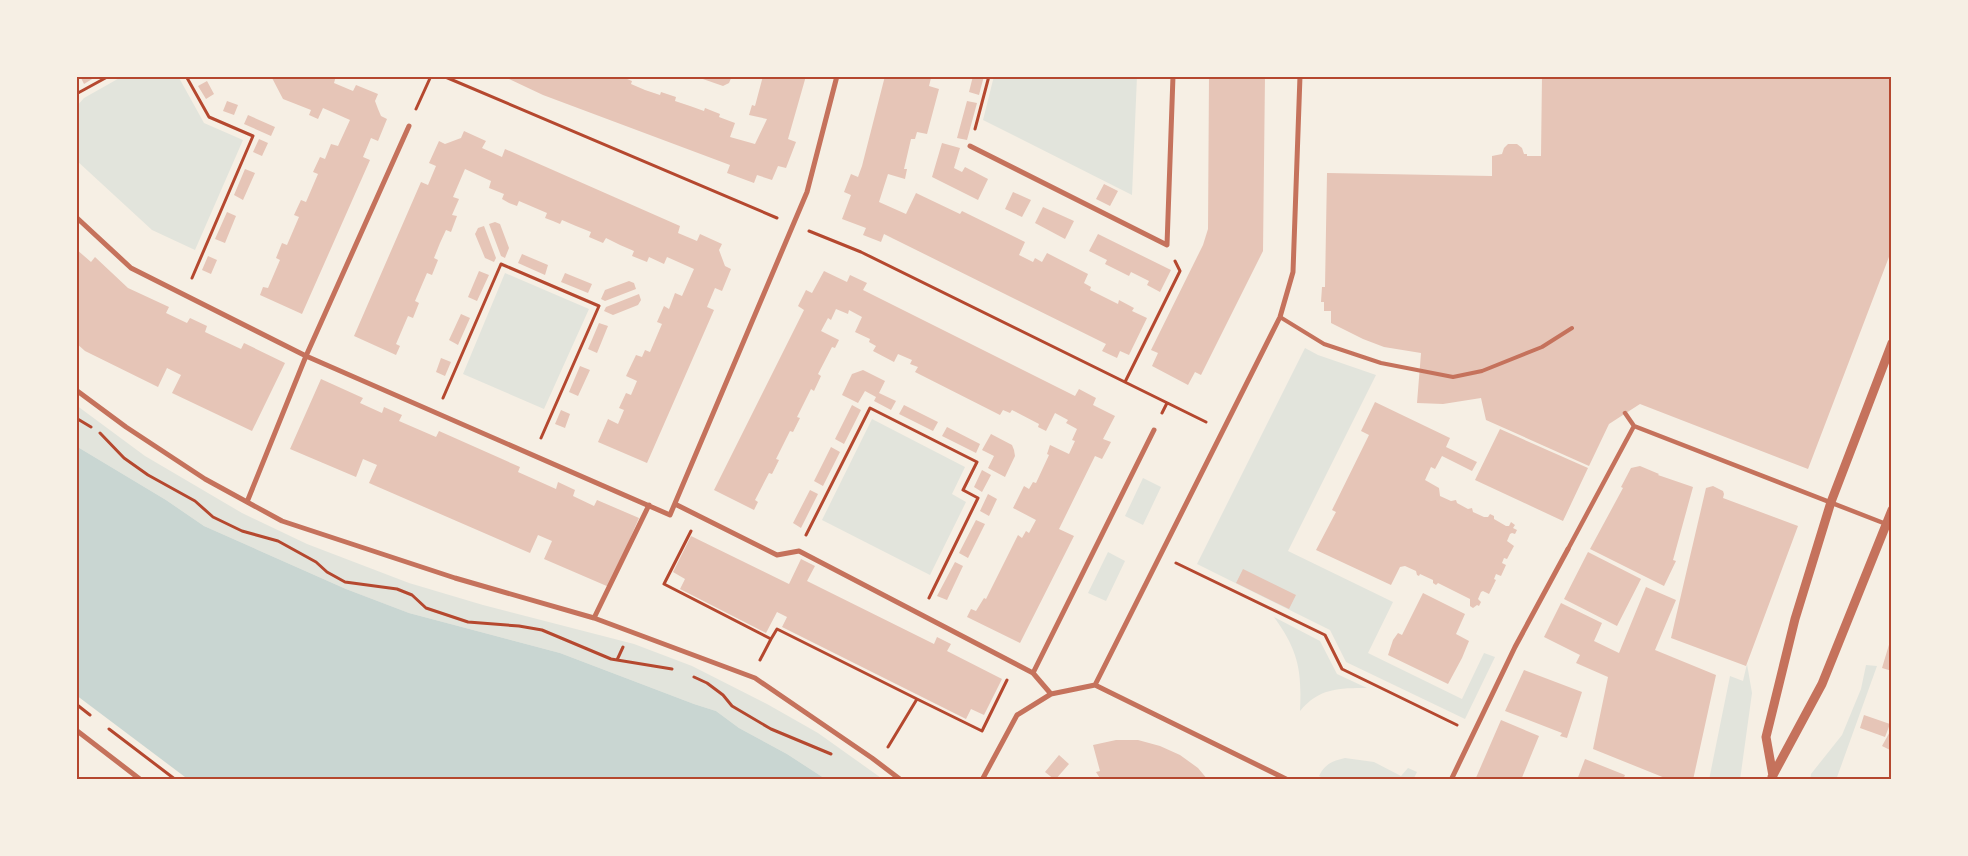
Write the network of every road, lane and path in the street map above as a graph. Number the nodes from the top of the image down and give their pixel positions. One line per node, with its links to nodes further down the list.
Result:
1 (109, 76): 9 (path)
2 (186, 76): 15 (path)
3 (431, 76): 10 (path)
4 (443, 76): 13 (path)
5 (837, 76): 13 (street)
6 (989, 76): 11 (path)
7 (1174, 76): 14 (street)
8 (1300, 76): 16 (street)
9 (76, 91)
10 (409, 126): 19 (street)
11 (970, 146): 14 (street)
12 (76, 217): 15 (street)
13 (793, 225): 20 (path); 31 (street)
14 (1167, 245): 20 (path)
15 (185, 295): 19 (street)
16 (1280, 317): 17 (lane); 27 (street)
17 (1572, 328)
18 (1892, 342): 30 (street)
19 (306, 356): 22 (street); 29 (street)
20 (1125, 382): 27 (path)
21 (76, 390): 29 (street)
22 (437, 413): 28 (street); 28 (path)
23 (1625, 413): 25 (street)
24 (76, 418): 44 (path)
25 (1634, 426): 30 (street); 36 (street)
26 (1154, 430): 45 (street)
27 (1222, 430): 38 (street)
28 (534, 455): 32 (street)
29 (247, 502): 40 (street)
30 (1831, 502): 35 (street); 57 (street)
31 (675, 504): 32 (street); 34 (street)
32 (649, 505): 40 (street)
33 (1892, 510): 35 (street)
34 (698, 516): 37 (street); 41 (path)
35 (1889, 526): 57 (street)
36 (1568, 549): 54 (street)
37 (798, 550): 39 (street); 39 (path)
38 (1160, 555): 47 (street); 54 (path)
39 (921, 614): 43 (street)
40 (594, 618): 56 (street)
41 (771, 639): 42 (path); 49 (path)
42 (759, 661)
43 (1015, 663): 45 (street); 49 (path)
44 (677, 670)
45 (1034, 673): 48 (street)
46 (692, 676): 55 (path)
47 (1095, 685): 48 (street); 62 (street)
48 (1051, 694): 61 (street)
49 (916, 699): 56 (path)
50 (76, 704): 51 (path)
51 (92, 716)
52 (107, 728): 59 (path)
53 (76, 730): 58 (street)
54 (1473, 732): 63 (street)
55 (839, 757)
56 (879, 763): 60 (street)
57 (1772, 778)
58 (141, 780)
59 (176, 780)
60 (901, 780)
61 (982, 780)
62 (1288, 780)
63 (1451, 780)

